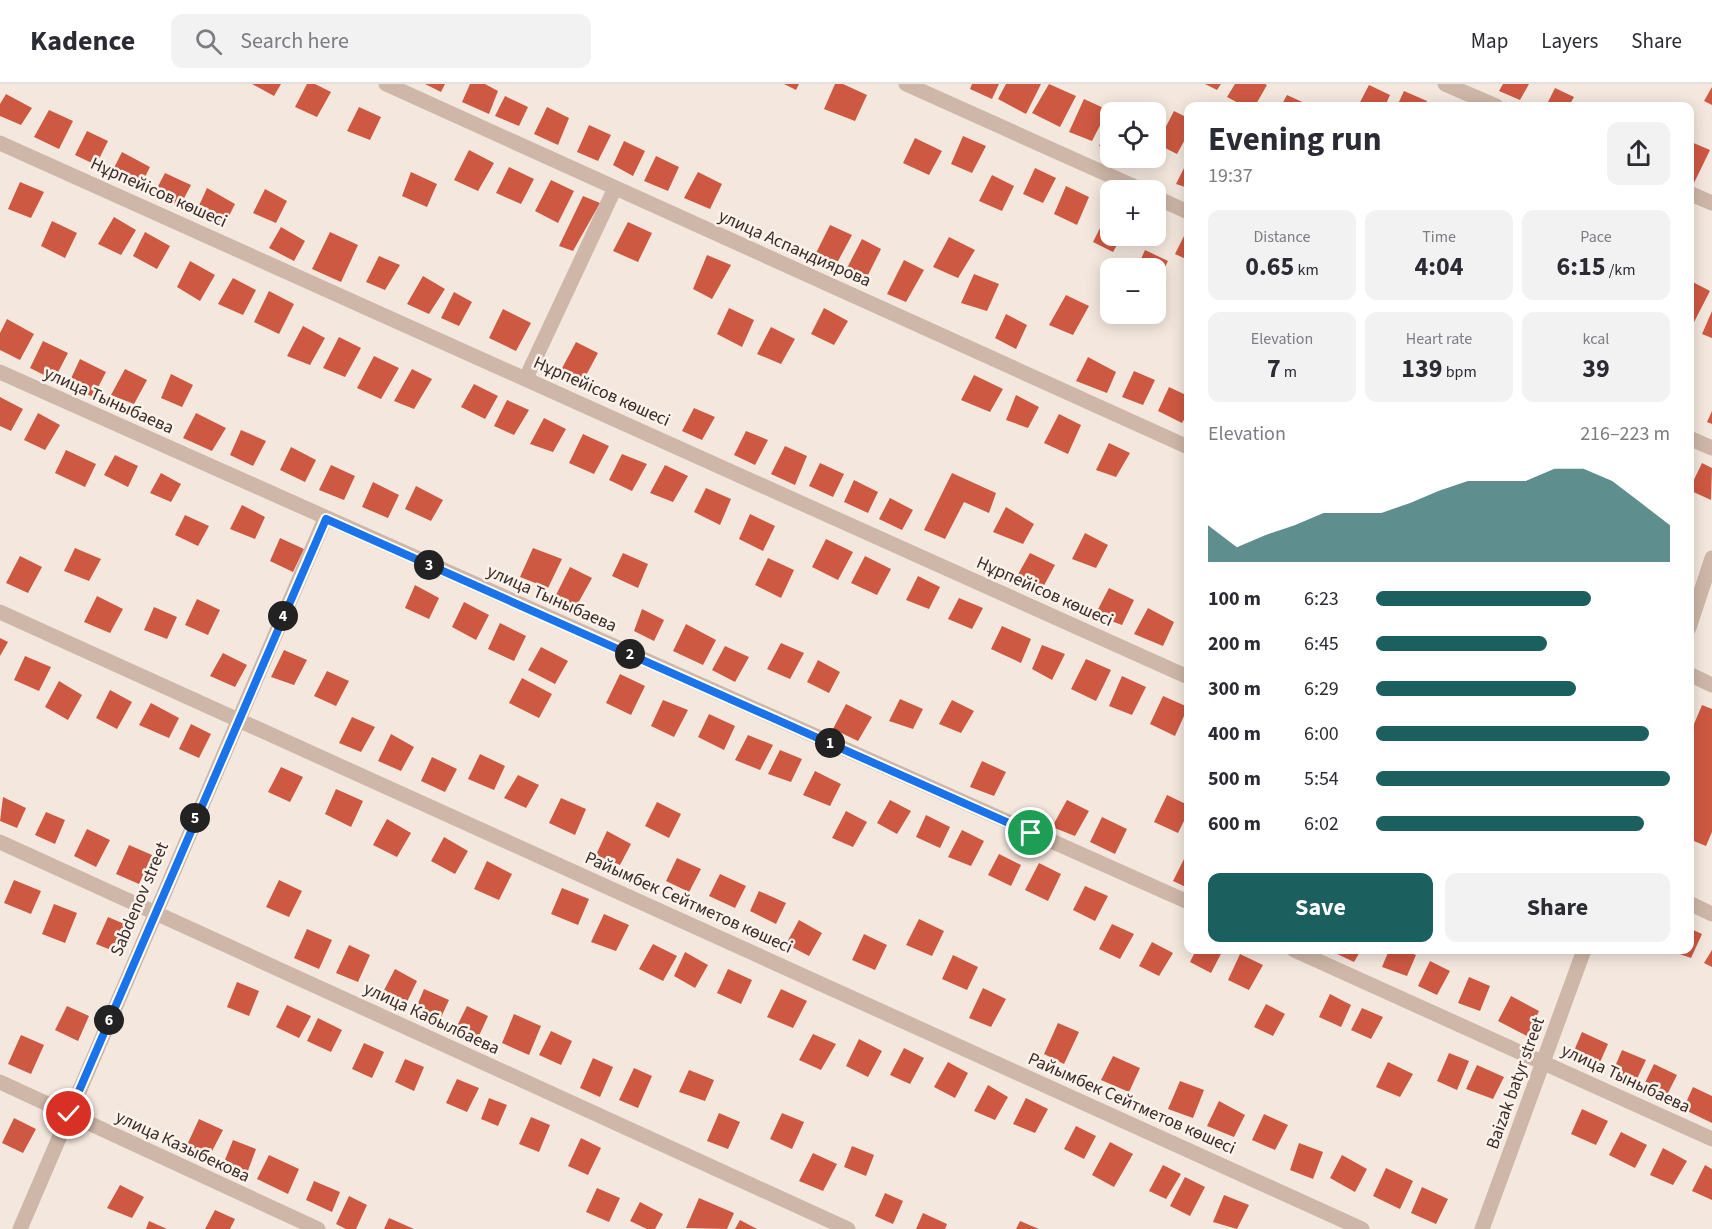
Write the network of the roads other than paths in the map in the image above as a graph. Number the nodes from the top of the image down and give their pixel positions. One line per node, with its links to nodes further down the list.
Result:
1 (386, 84): 7 (street, улица Аспандиярова)
2 (906, 84): 6 (street)
3 (1445, 84): 4 (street)
4 (1487, 102)
5 (0, 143): 13 (street, Нұрпейісов көшесі)
6 (1120, 180)
7 (615, 188): 13 (street); 15 (street, улица Аспандиярова)
8 (1694, 195): 10 (street)
9 (1166, 202): 11 (street)
10 (1712, 203)
11 (1184, 210)
12 (0, 372): 17 (street, улица Тыныбаева)
13 (526, 378): 21 (street, Нұрпейісов көшесі)
14 (1694, 440): 16 (street)
15 (1184, 445)
16 (1712, 448)
17 (326, 519): 24 (street, Sabdenov street); 26 (street, улица Тыныбаева)
18 (1712, 558): 20 (street)
19 (0, 612): 24 (street, Райымбек Сейтметов көшесі)
20 (1694, 613)
21 (1184, 675)
22 (1694, 676): 23 (street)
23 (1712, 685)
24 (237, 718): 28 (street, Sabdenov street); 39 (street, Райымбек Сейтметов көшесі)
25 (0, 842): 28 (street, улица Кабылбаева)
26 (1184, 901)
27 (1694, 905): 29 (street)
28 (155, 912): 34 (street, Sabdenov street); 38 (street, улица Кабылбаева)
29 (1712, 914)
30 (1303, 954): 32 (street, улица Тыныбаева)
31 (1583, 954): 32 (street, Baizak batyr street)
32 (1544, 1061): 35 (street, улица Тыныбаева); 40 (street, Baizak batyr street)
33 (0, 1082): 34 (street, улица Казыбекова)
34 (69, 1114): 36 (street, Sabdenov street); 37 (street, улица Казыбекова)
35 (1712, 1139)
36 (20, 1229)
37 (318, 1229)
38 (848, 1229)
39 (1362, 1229)
40 (1482, 1229)

